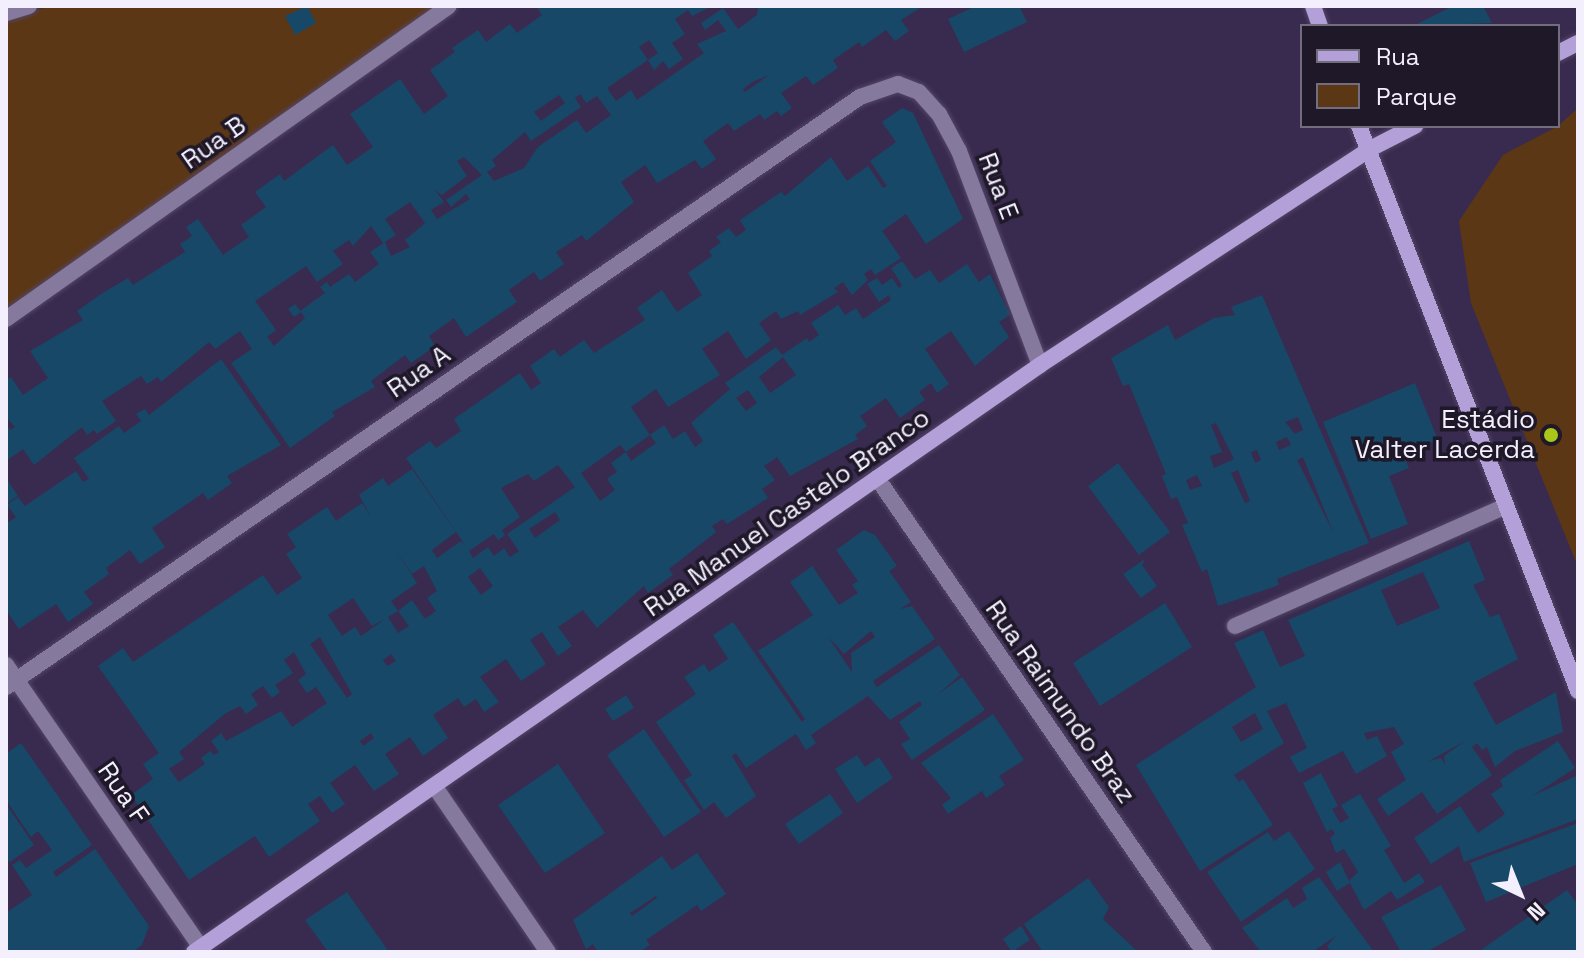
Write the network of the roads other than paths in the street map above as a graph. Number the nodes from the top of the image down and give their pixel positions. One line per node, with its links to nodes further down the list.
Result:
1 (29, 6): 3 (street)
2 (449, 6): 10 (street, Rua B)
3 (6, 13)
4 (1578, 43): 5 (street)
5 (1560, 52)
6 (860, 97): 11 (street, Rua E); 16 (street, Rua A)
7 (1360, 128): 9 (street)
8 (1411, 128): 9 (street, Rua Manuel Castelo Branco)
9 (1368, 150): 11 (street, Rua Manuel Castelo Branco); 13 (street)
10 (6, 319)
11 (1040, 365): 12 (street, Rua Manuel Castelo Branco)
12 (877, 478): 18 (street, Rua Manuel Castelo Branco); 21 (street, Rua Raimundo Braz)
13 (1506, 506): 14 (street); 17 (street)
14 (1235, 626)
15 (6, 665): 16 (street, Rua F)
16 (11, 683): 19 (street, Rua F)
17 (1578, 691)
18 (435, 787): 19 (street, Rua Manuel Castelo Branco); 20 (street)
19 (198, 950)
20 (548, 952)
21 (1204, 952)

